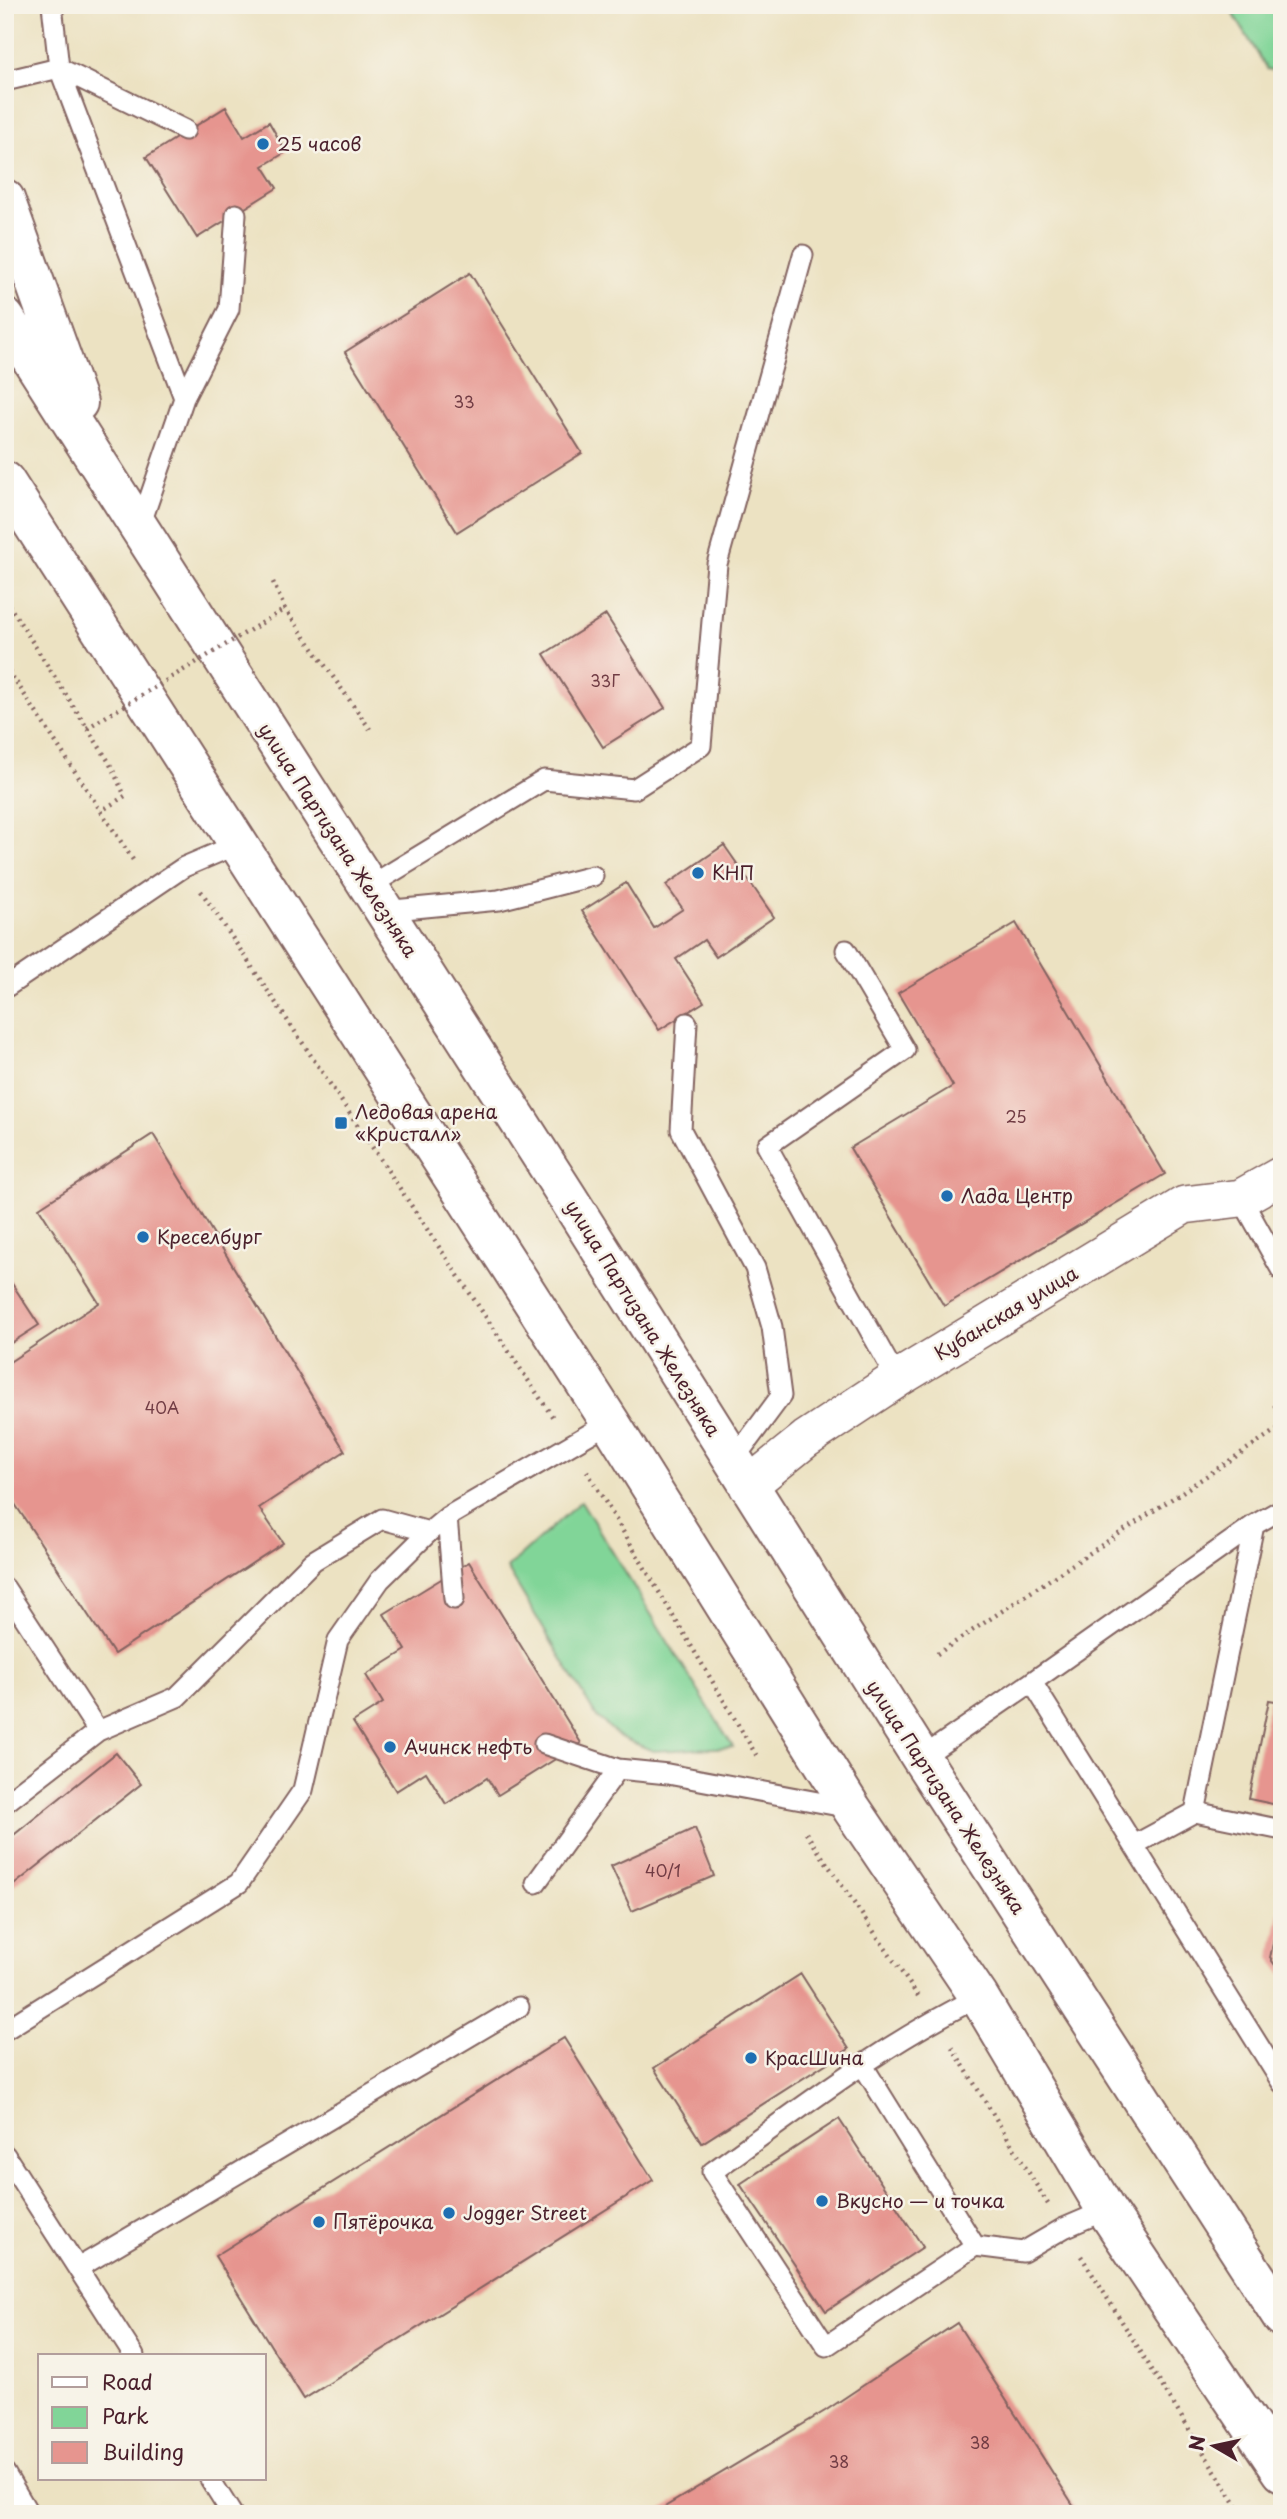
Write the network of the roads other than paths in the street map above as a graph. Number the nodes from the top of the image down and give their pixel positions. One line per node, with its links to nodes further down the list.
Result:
1 (52, 5): 2 (lane)
2 (59, 68): 3 (lane); 4 (lane); 9 (lane)
3 (5, 81)
4 (185, 130)
5 (5, 199): 10 (main road)
6 (236, 214): 9 (lane)
7 (803, 255): 15 (lane)
8 (5, 318): 10 (main road, улица Партизана Железняка)
9 (184, 398): 12 (lane)
10 (100, 464): 12 (main road, улица Партизана Железняка)
11 (5, 481): 13 (main road)
12 (138, 530): 15 (main road, улица Партизана Железняка)
13 (238, 844): 17 (lane); 24 (main road)
14 (593, 876): 15 (lane)
15 (375, 899): 25 (main road, улица Партизана Железняка)
16 (845, 950): 23 (lane)
17 (5, 989)
18 (687, 1023): 25 (lane)
19 (1282, 1175): 20 (street, Кубанская улица)
20 (1241, 1198): 21 (lane); 23 (street, Кубанская улица)
21 (1274, 1241): 22 (lane)
22 (1282, 1271)
23 (897, 1379): 25 (street, Кубанская улица)
24 (610, 1422): 27 (lane); 38 (main road)
25 (740, 1474): 35 (main road, улица Партизана Железняка)
26 (1282, 1509): 28 (lane)
27 (446, 1517): 29 (lane); 31 (lane)
28 (1254, 1525): 32 (lane); 39 (lane)
29 (429, 1532): 33 (lane); 45 (lane)
30 (5, 1588): 33 (lane)
31 (454, 1598)
32 (1032, 1682): 35 (lane); 41 (lane)
33 (98, 1731): 37 (lane)
34 (544, 1744): 36 (lane)
35 (921, 1758): 52 (main road, улица Партизана Железняка)
36 (618, 1769): 38 (lane); 42 (lane)
37 (5, 1803)
38 (852, 1809): 43 (main road)
39 (1195, 1812): 40 (lane); 41 (lane)
40 (1282, 1830)
41 (1134, 1845): 47 (lane)
42 (536, 1883)
43 (979, 1997): 46 (lane); 49 (main road)
44 (519, 2007): 51 (lane)
45 (5, 2030)
46 (862, 2064): 50 (lane); 50 (lane)
47 (1282, 2083)
48 (5, 2155): 51 (lane)
49 (1106, 2210): 50 (lane); 54 (main road)
50 (975, 2246)
51 (78, 2268): 53 (lane)
52 (1282, 2317)
53 (133, 2354)
54 (1282, 2472)
55 (5, 2473): 57 (lane)
56 (211, 2480): 58 (lane)
57 (29, 2514)
58 (232, 2514)

